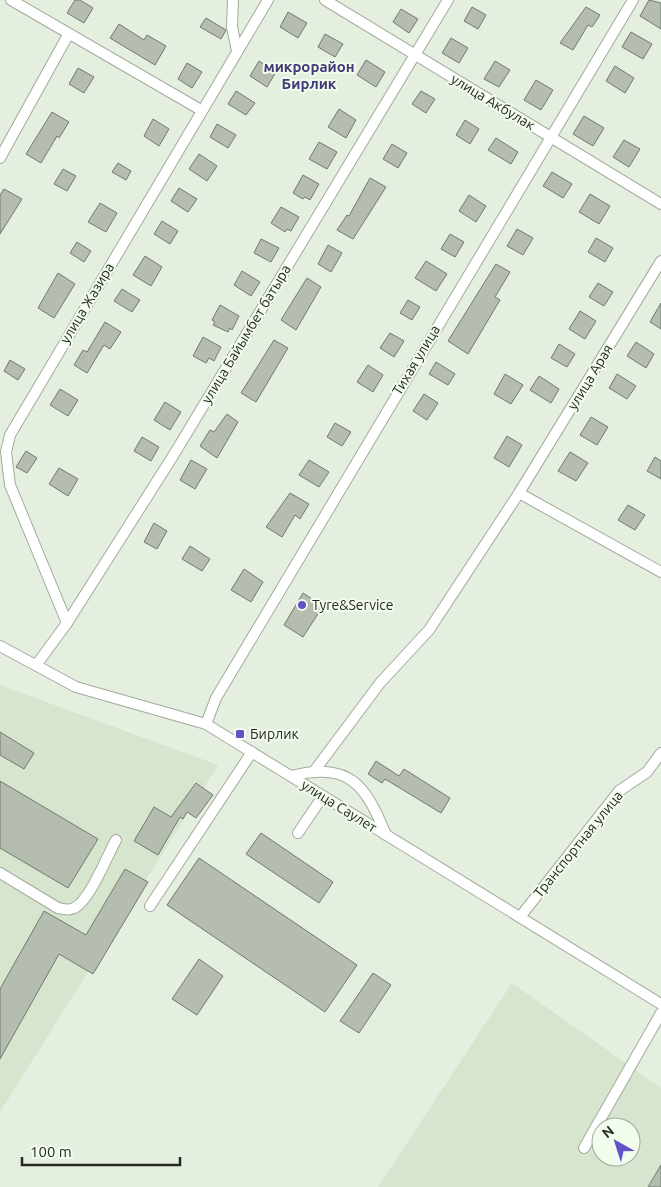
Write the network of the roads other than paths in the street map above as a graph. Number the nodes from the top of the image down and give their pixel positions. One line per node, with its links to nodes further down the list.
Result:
1 (11, 0): 7 (street)
2 (233, 0): 8 (street)
3 (268, 0): 8 (street, улица Жазира)
4 (325, 0): 9 (street, улица Акбулак)
5 (448, 0): 9 (street, улица Байымбет батыра)
6 (633, 0): 11 (street, Тихая улица)
7 (68, 35): 10 (street); 12 (street)
8 (237, 52): 10 (street, улица Жазира)
9 (415, 54): 11 (street, улица Акбулак); 18 (street, улица Байымбет батыра)
10 (201, 110): 15 (street, улица Жазира)
11 (550, 136): 13 (street, улица Акбулак); 21 (street, Тихая улица)
12 (0, 158)
13 (661, 204)
14 (661, 261): 16 (street, улица Арая)
15 (3, 451): 18 (street, улица Жазира)
16 (519, 493): 17 (street); 24 (street, улица Арая)
17 (661, 572)
18 (67, 623): 20 (street, улица Байымбет батыра)
19 (0, 646): 20 (street, улица Саулет)
20 (37, 664): 21 (street, улица Саулет)
21 (206, 724): 22 (street, улица Саулет)
22 (252, 752): 25 (street, улица Саулет); 31 (street)
23 (661, 753): 32 (street, Транспортная улица)
24 (315, 770): 25 (street); 28 (street)
25 (290, 776): 26 (street, улица Саулет)
26 (323, 796): 27 (street); 28 (street, улица Саулет)
27 (298, 834)
28 (386, 835): 32 (street, улица Саулет)
29 (116, 840): 30 (street)
30 (0, 873)
31 (150, 906)
32 (520, 917): 33 (street, улица Саулет)
33 (661, 1004)
34 (661, 1013): 35 (street)
35 (584, 1148)

